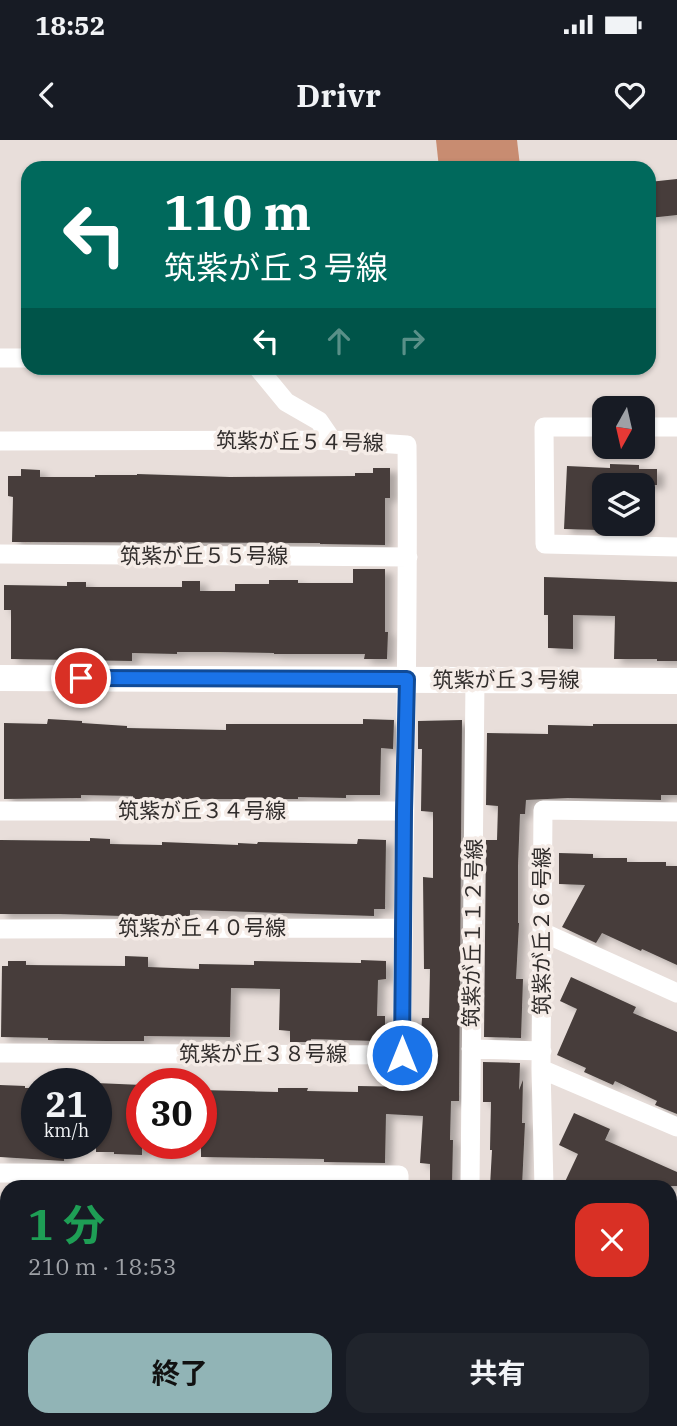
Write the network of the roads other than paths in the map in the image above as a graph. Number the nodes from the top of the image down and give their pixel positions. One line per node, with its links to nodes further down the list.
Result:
1 (0, 358): 2 (street)
2 (21, 358)
3 (264, 375): 7 (street)
4 (592, 427): 9 (street)
5 (655, 427): 6 (street)
6 (677, 427)
7 (332, 440): 8 (street, 筑紫が丘５４号線); 11 (street, 筑紫が丘５４号線)
8 (0, 441)
9 (677, 547)
10 (0, 554): 11 (street, 筑紫が丘５５号線)
11 (408, 557): 13 (street, 筑紫が丘５４号線)
12 (0, 678): 13 (street, 筑紫が丘３号線)
13 (407, 679): 14 (street, 筑紫が丘３号線); 17 (street, 筑紫が丘３８号線)
14 (475, 680): 15 (street, 筑紫が丘３号線); 23 (street, 筑紫が丘１１２号線)
15 (677, 681)
16 (0, 811): 17 (street, 筑紫が丘３４号線)
17 (404, 811): 19 (street, 筑紫が丘３８号線)
18 (677, 811): 21 (street, 筑紫が丘２６号線)
19 (403, 928): 20 (street, 筑紫が丘４０号線); 24 (street, 筑紫が丘３８号線)
20 (0, 929)
21 (542, 932): 22 (street); 25 (street, 筑紫が丘２６号線)
22 (677, 993)
23 (471, 1049): 25 (street); 29 (street, 筑紫が丘１１２号線)
24 (0, 1053)
25 (541, 1060): 26 (street); 30 (street, 筑紫が丘２６号線)
26 (677, 1127)
27 (0, 1173): 28 (street)
28 (399, 1180)
29 (470, 1180)
30 (544, 1180)

